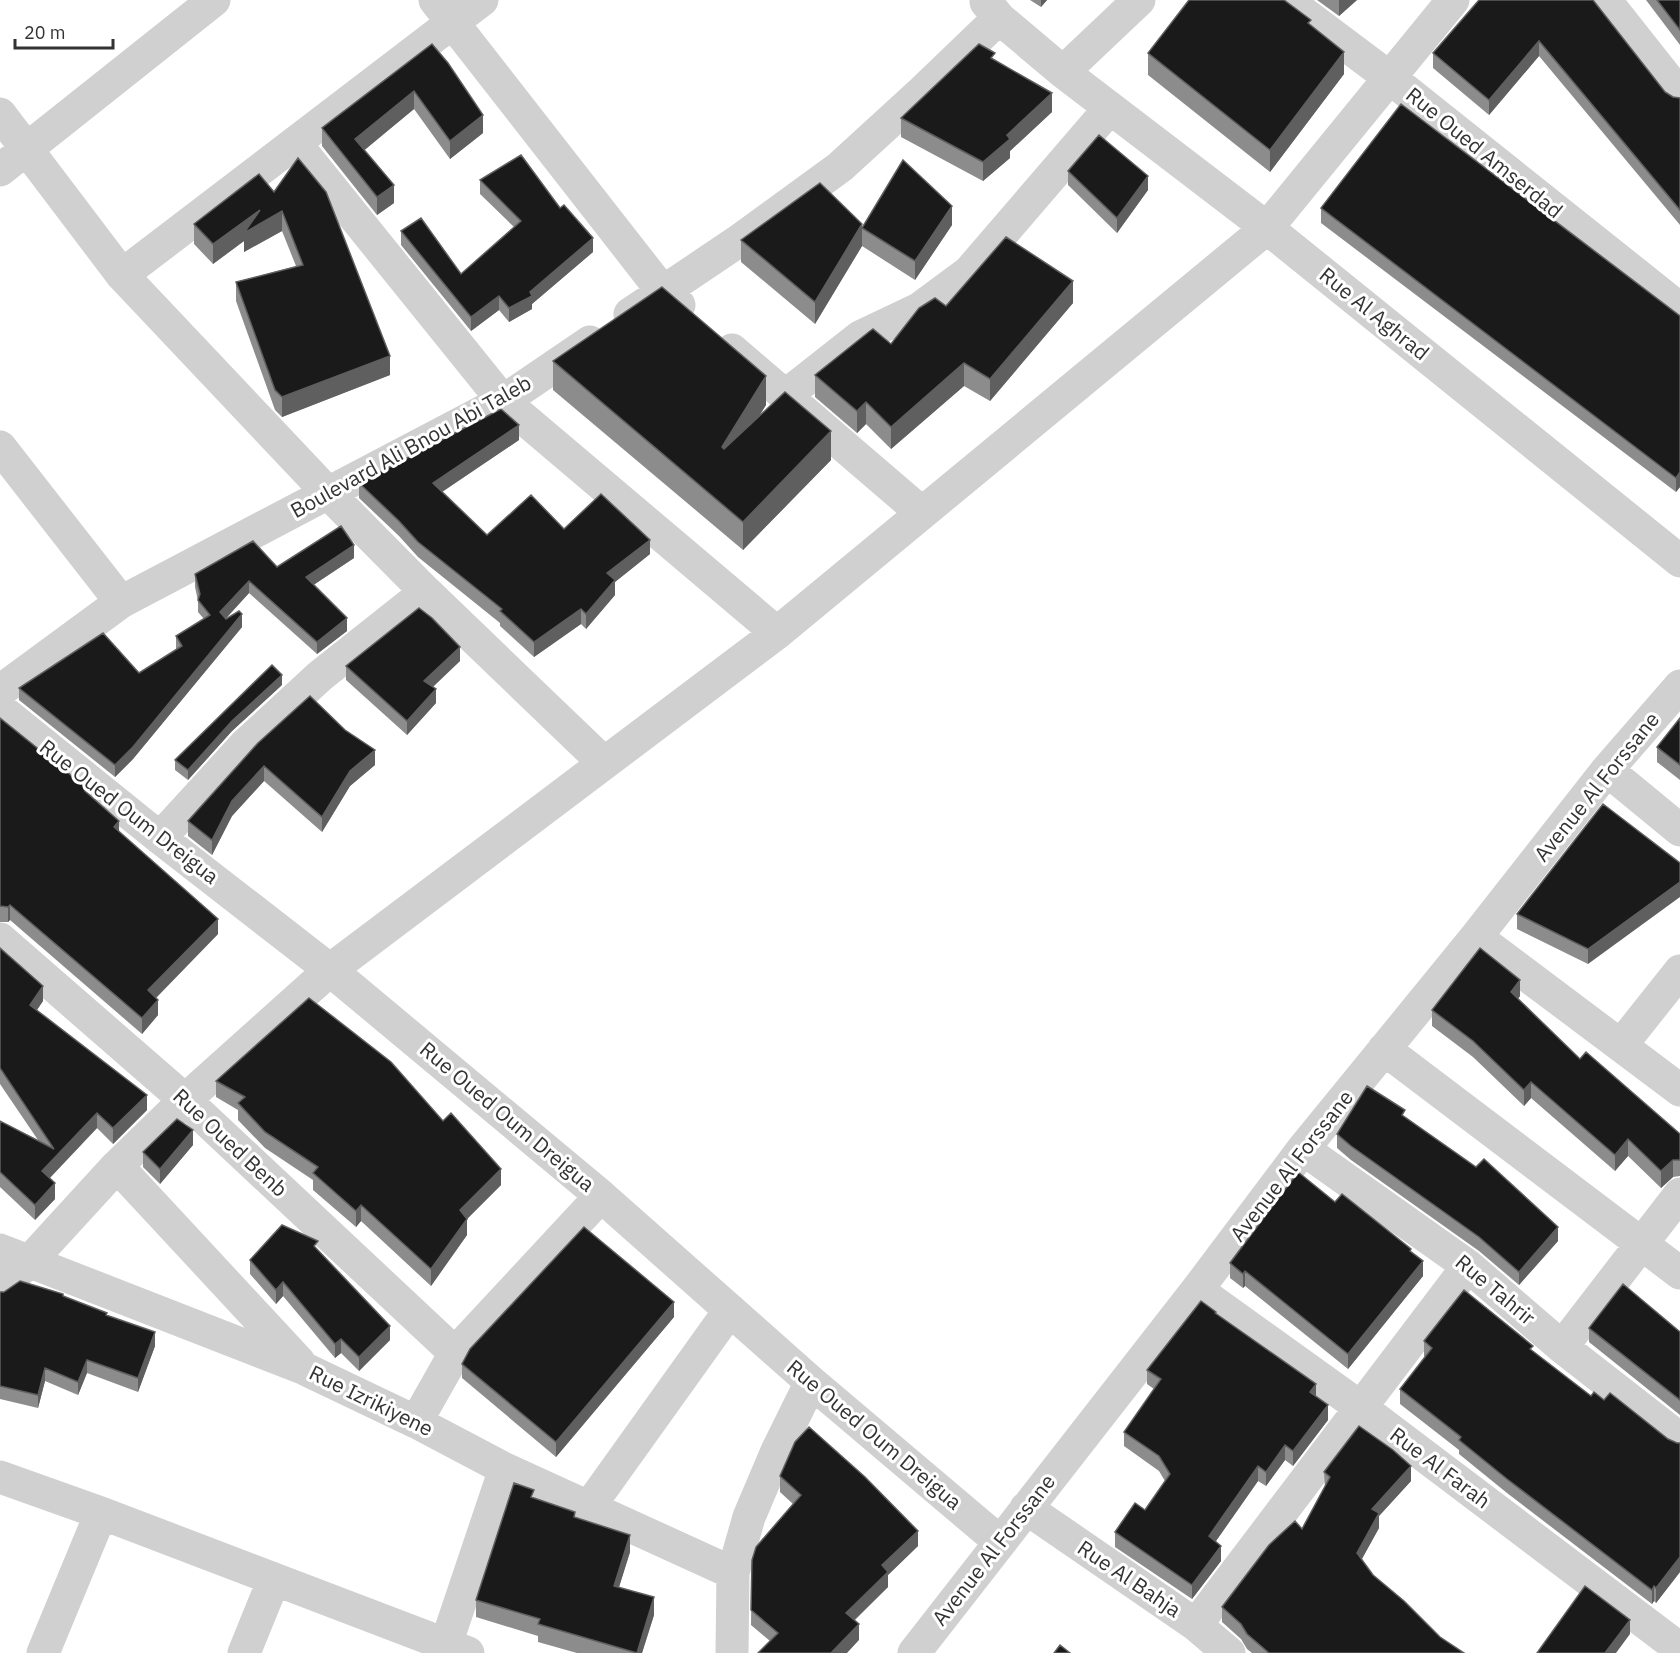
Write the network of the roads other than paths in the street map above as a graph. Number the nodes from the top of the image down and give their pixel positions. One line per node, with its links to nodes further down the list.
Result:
1 (214, 0): 15 (street)
2 (482, 0): 8 (street)
3 (1139, 0): 9 (street)
4 (1286, 0): 10 (street, Rue Oued Amserdad)
5 (1453, 0): 10 (street)
6 (1605, 0): 11 (street)
7 (992, 9): 9 (street, Rue Al Aghrad); 19 (street, Boulevard Ali Bnou Abi Taleb)
8 (444, 11): 14 (street); 19 (street)
9 (1063, 72): 12 (street, Rue Al Aghrad)
10 (1390, 78): 17 (street); 20 (street, Rue Oued Amserdad)
11 (1680, 95)
12 (1110, 108): 17 (street, Rue Al Aghrad); 21 (street)
13 (0, 114): 15 (street)
14 (295, 143): 18 (street); 22 (street)
15 (26, 150): 16 (street); 18 (street)
16 (0, 170)
17 (1268, 228): 25 (street); 26 (street, Rue Al Aghrad)
18 (123, 275): 24 (street)
19 (663, 292): 21 (street); 22 (street, Boulevard Ali Bnou Abi Taleb)
20 (1680, 309)
21 (785, 396): 25 (street)
22 (503, 401): 24 (street, Boulevard Ali Bnou Abi Taleb); 29 (street)
23 (0, 447): 28 (street)
24 (328, 493): 27 (street); 28 (street, Boulevard Ali Bnou Abi Taleb)
25 (922, 513): 29 (street)
26 (1675, 547)
27 (426, 592): 33 (street); 36 (street)
28 (121, 602): 31 (street, Boulevard Ali Bnou Abi Taleb)
29 (777, 633): 33 (street)
30 (1680, 686): 34 (street, Avenue Al Forssane)
31 (0, 691)
32 (0, 709): 36 (street, Rue Oued Oum Dreigua)
33 (604, 762): 39 (street)
34 (1607, 770): 35 (street); 37 (street, Avenue Al Forssane)
35 (1680, 830)
36 (160, 838): 39 (street, Rue Oued Oum Dreigua)
37 (1476, 937): 41 (street); 42 (street, Avenue Al Forssane)
38 (0, 939): 44 (street, Rue Oued Benb)
39 (330, 970): 44 (street); 48 (street, Rue Oued Oum Dreigua)
40 (1680, 971): 41 (street)
41 (1622, 1044): 43 (street)
42 (1384, 1049): 45 (street, Avenue Al Forssane); 49 (street)
43 (1680, 1090)
44 (185, 1100): 46 (street); 58 (street, Rue Oued Benb)
45 (1303, 1149): 52 (street, Rue Tahrir); 55 (street, Avenue Al Forssane)
46 (117, 1166): 51 (street); 59 (street)
47 (1680, 1194): 49 (street)
48 (601, 1196): 56 (street, Rue Oued Oum Dreigua); 58 (street)
49 (1642, 1243): 53 (street); 57 (street)
50 (0, 1250): 51 (street, Rue Izrikiyene)
51 (30, 1260): 54 (street); 59 (street, Rue Izrikiyene)
52 (1467, 1266): 57 (street, Rue Tahrir); 61 (street)
53 (1680, 1273)
54 (0, 1287)
55 (1197, 1290): 61 (street, Rue Al Farah); 67 (street, Avenue Al Forssane)
56 (730, 1310): 60 (street, Rue Oued Oum Dreigua); 66 (street)
57 (1563, 1347): 63 (street, Rue Tahrir)
58 (455, 1353): 62 (street)
59 (305, 1368): 62 (street, Rue Izrikiyene)
60 (811, 1382): 69 (street, Rue Oued Oum Dreigua); 70 (street)
61 (1360, 1407): 72 (street); 73 (street, Rue Al Farah)
62 (416, 1422): 64 (street, Rue Izrikiyene)
63 (1680, 1439)
64 (505, 1469): 66 (street, Rue Izrikiyene); 74 (street)
65 (0, 1477): 68 (street)
66 (589, 1507): 70 (street, Rue Izrikiyene)
67 (1026, 1508): 69 (street, Avenue Al Forssane); 72 (street, Rue Al Bahja)
68 (101, 1513): 71 (street); 76 (street)
69 (1000, 1542): 75 (street, Avenue Al Forssane)
70 (733, 1573): 78 (street)
71 (274, 1579): 74 (street); 77 (street)
72 (1196, 1625): 79 (street, Rue Al Bahja)
73 (1678, 1648)
74 (453, 1650)
75 (921, 1651)
76 (43, 1653)
77 (244, 1653)
78 (732, 1653)
79 (1229, 1653)

